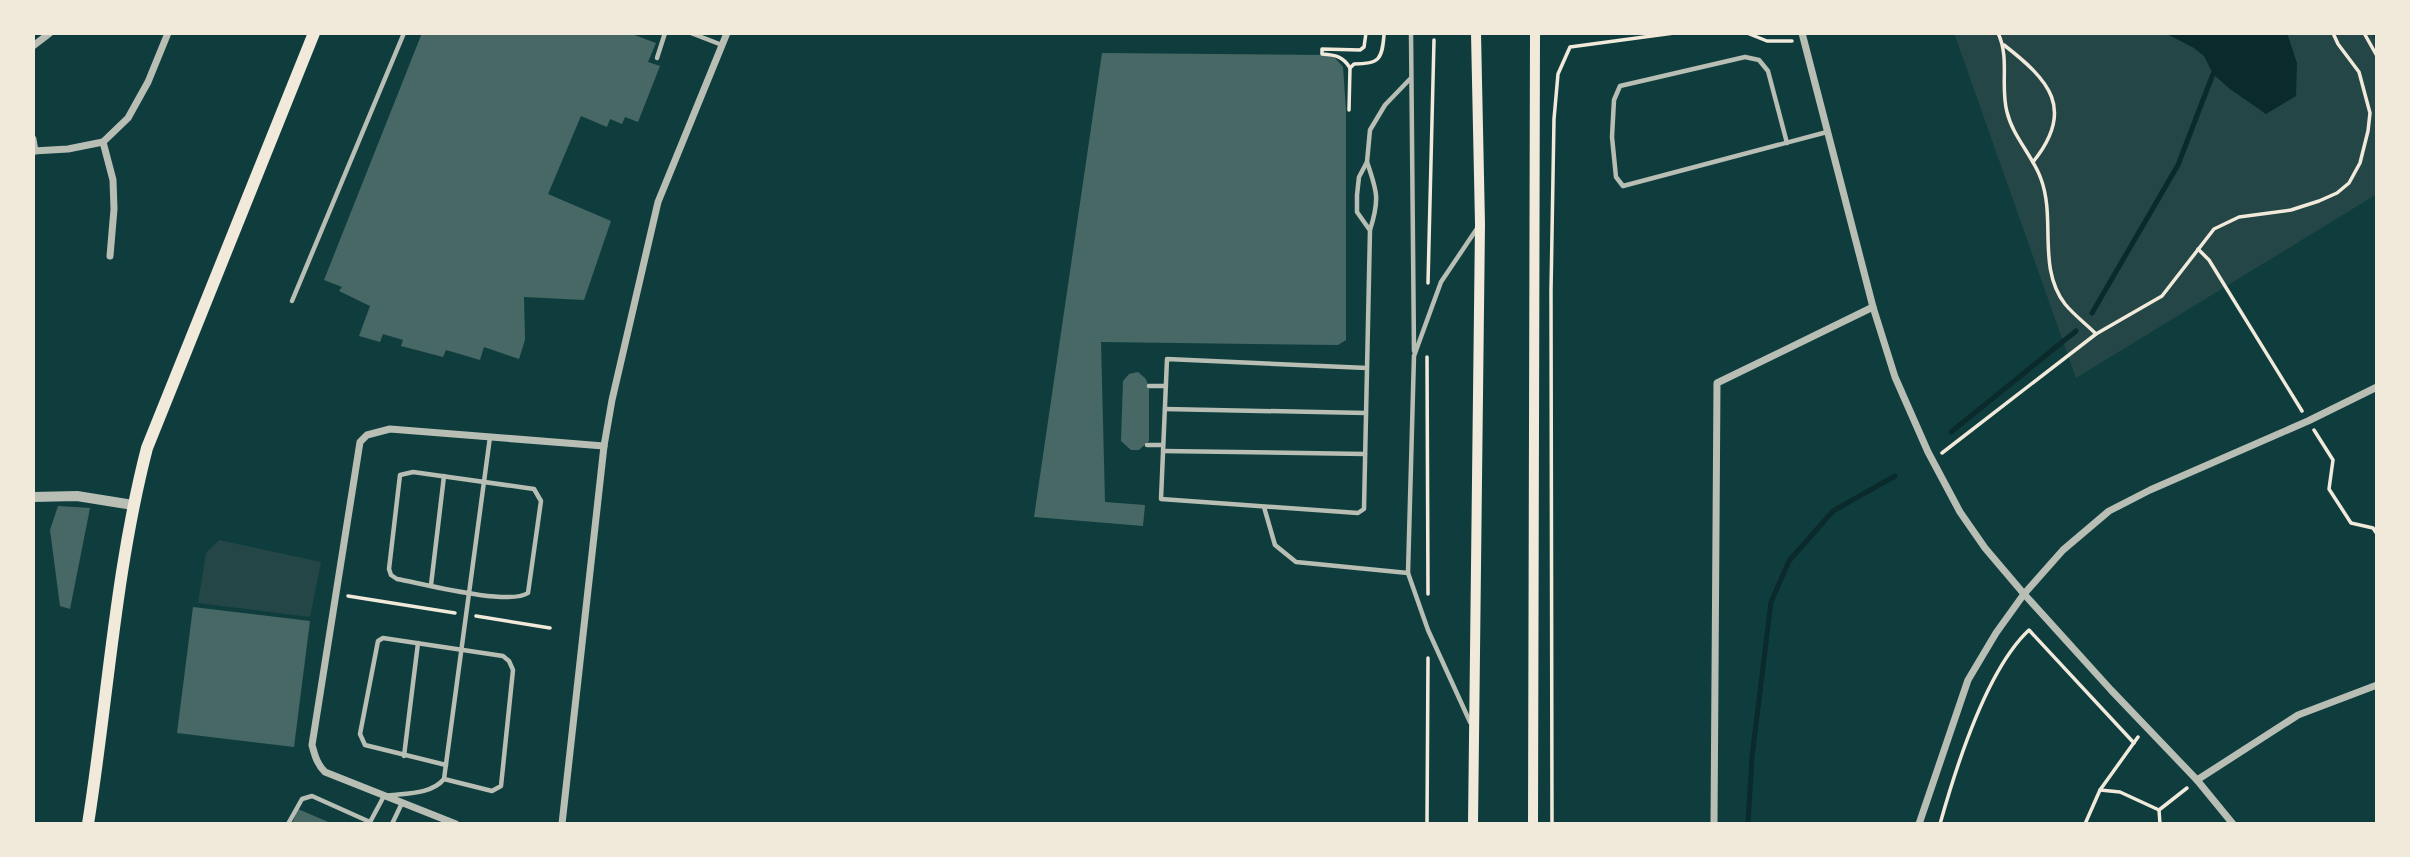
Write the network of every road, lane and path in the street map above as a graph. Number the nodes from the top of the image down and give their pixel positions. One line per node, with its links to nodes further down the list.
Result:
1 (50, 33): 22 (street)
2 (167, 33): 30 (street)
3 (314, 33): 61 (main road)
4 (404, 33): 40 (lane)
5 (665, 33): 24 (lane)
6 (691, 33): 20 (lane)
7 (727, 33): 20 (street)
8 (1366, 33): 25 (path)
9 (1411, 33): 26 (lane)
10 (1476, 33): 35 (main road)
11 (1535, 33): 96 (main road)
12 (1674, 33): 97 (path)
13 (1747, 33): 18 (path)
14 (1998, 33): 21 (path)
15 (2333, 33): 37 (path)
16 (2364, 33): 23 (path)
17 (1384, 35): 25 (path)
18 (1802, 36): 28 (street)
19 (1434, 40): 39 (path)
20 (722, 45): 54 (street)
21 (2004, 45): 34 (path); 34 (path)
22 (33, 46)
23 (2377, 56)
24 (657, 58)
25 (1350, 68): 27 (path)
26 (1410, 79): 33 (lane); 44 (lane)
27 (1349, 110)
28 (1827, 132): 31 (lane); 41 (street)
29 (33, 139): 32 (street)
30 (103, 142): 32 (street); 38 (street)
31 (1787, 143): 31 (lane)
32 (34, 151)
33 (1367, 162): 36 (lane); 36 (lane)
34 (2034, 162): 42 (path)
35 (1480, 224): 44 (lane); 77 (main road)
36 (1370, 230): 45 (lane)
37 (2198, 249): 42 (path); 51 (path)
38 (110, 256)
39 (1427, 295)
40 (292, 301)
41 (1873, 307): 57 (street); 98 (street)
42 (2096, 334): 57 (path)
43 (1427, 350): 69 (path)
44 (1415, 356): 64 (lane)
45 (1367, 368): 47 (lane); 50 (lane)
46 (1149, 386): 47 (lane)
47 (1166, 386): 49 (lane)
48 (2377, 387): 51 (street)
49 (1165, 409): 50 (lane); 55 (lane)
50 (1366, 413): 56 (lane)
51 (2308, 421): 63 (path); 68 (street)
52 (490, 436): 54 (street); 59 (lane); 67 (street)
53 (1147, 445): 55 (lane)
54 (604, 446): 93 (street)
55 (1163, 448): 56 (lane); 62 (lane)
56 (1366, 454): 62 (lane)
57 (1932, 460): 68 (street)
58 (444, 476): 59 (lane); 65 (lane); 65 (lane)
59 (484, 481): 66 (lane); 66 (lane)
60 (33, 497): 61 (street)
61 (133, 505): 89 (main road)
62 (1264, 506): 64 (lane)
63 (2377, 534)
64 (1408, 573): 77 (lane)
65 (430, 585): 66 (lane)
66 (470, 593): 70 (lane)
67 (336, 594): 70 (path); 84 (street)
68 (2024, 594): 76 (street); 99 (street)
69 (1428, 602)
70 (467, 615): 71 (path); 73 (lane)
71 (550, 628)
72 (418, 643): 73 (lane); 79 (lane); 79 (lane)
73 (462, 649): 80 (lane); 81 (lane)
74 (1428, 658): 94 (path)
75 (2377, 685): 82 (street)
76 (2146, 727): 78 (path); 82 (street)
77 (1475, 732): 95 (main road)
78 (2134, 743): 83 (path); 100 (path)
79 (404, 755): 80 (lane)
80 (446, 765): 81 (lane)
81 (444, 779): 84 (lane)
82 (2197, 780): 86 (path); 103 (street)
83 (2100, 790): 86 (path); 101 (path)
84 (384, 796): 85 (street); 88 (lane)
85 (402, 803): 87 (street); 91 (lane)
86 (2159, 810): 102 (path)
87 (445, 822): 92 (street)
88 (370, 823): 90 (lane)
89 (88, 824)
90 (288, 824)
91 (392, 824)
92 (456, 824)
93 (562, 824)
94 (1427, 824)
95 (1473, 824)
96 (1533, 824)
97 (1552, 824)
98 (1714, 824)
99 (1919, 824)
100 (1940, 824)
101 (2085, 824)
102 (2160, 824)
103 (2232, 824)

